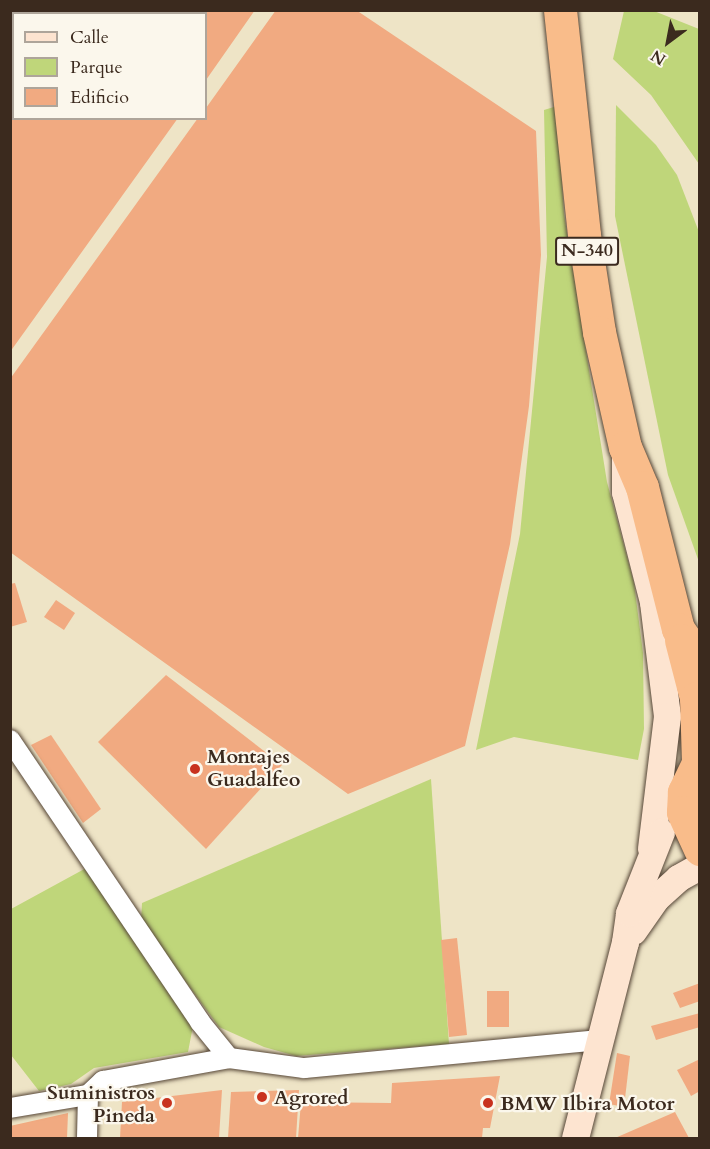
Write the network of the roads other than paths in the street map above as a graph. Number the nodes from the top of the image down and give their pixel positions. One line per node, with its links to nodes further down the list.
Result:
1 (560, 10): 2 (highway, N-340)
2 (626, 447): 3 (highway, N-340); 8 (main road)
3 (678, 629): 4 (highway, N-340); 6 (highway, N-340)
4 (699, 661)
5 (10, 740): 13 (street)
6 (699, 760): 7 (highway, N-340)
7 (684, 792): 8 (main road); 9 (highway)
8 (651, 848): 11 (main road)
9 (699, 849)
10 (699, 867): 11 (main road)
11 (625, 942): 12 (main road)
12 (598, 1040): 13 (street); 17 (main road)
13 (229, 1058): 14 (street)
14 (88, 1095): 15 (street); 16 (street)
15 (10, 1108)
16 (87, 1138)
17 (575, 1138)

